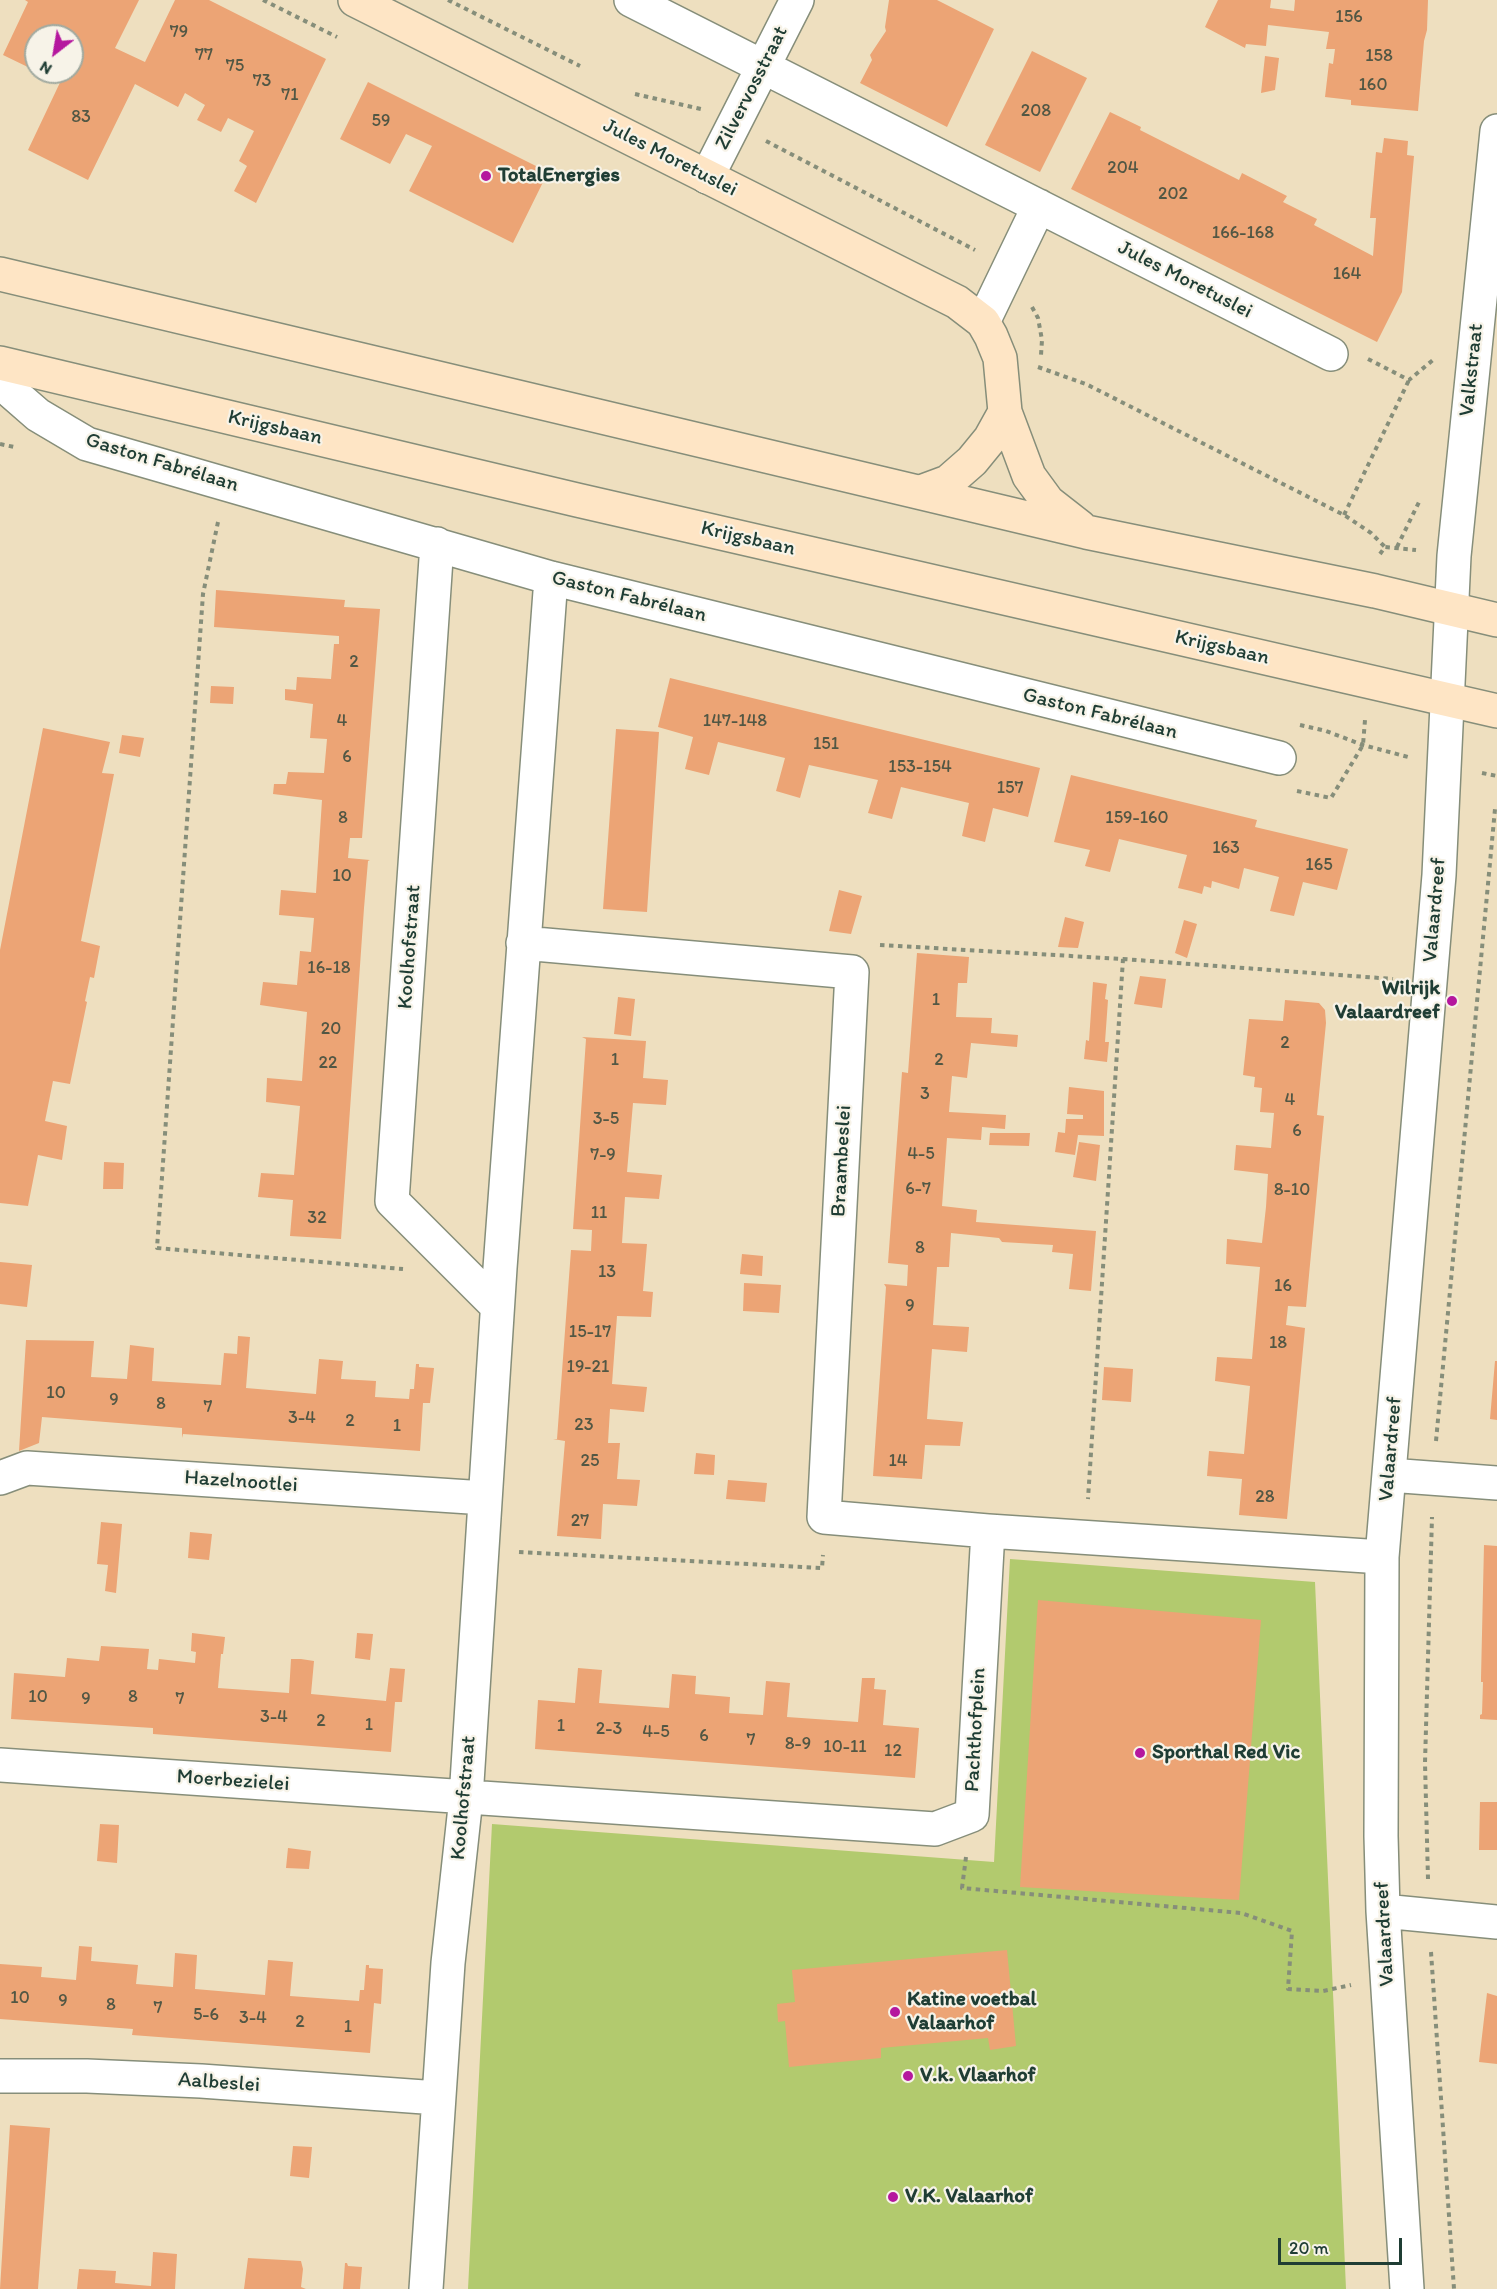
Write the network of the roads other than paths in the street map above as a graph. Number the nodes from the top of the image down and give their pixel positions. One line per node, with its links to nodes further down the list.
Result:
1 (355, 0): 6 (main road, Jules Moretuslei)
2 (631, 0): 4 (street, Jules Moretuslei)
3 (797, 0): 4 (street, Zilvervosstraat)
4 (763, 66): 6 (street, Zilvervosstraat); 7 (street, Jules Moretuslei)
5 (1497, 131): 18 (street, Valkstraat)
6 (707, 177): 9 (main road, Jules Moretuslei)
7 (1039, 206): 9 (street); 10 (street, Jules Moretuslei)
8 (0, 274): 14 (main road)
9 (983, 322): 13 (main road, Jules Moretuslei)
10 (1331, 354)
11 (0, 363): 20 (main road, Krijgsbaan)
12 (0, 381): 16 (street, Gaston Fabrélaan)
13 (1005, 412): 14 (main road); 15 (main road, Jules Moretuslei)
14 (921, 492): 15 (main road)
15 (1086, 532): 18 (main road)
16 (437, 544): 17 (street, Gaston Fabrélaan); 24 (street, Koolhofstraat)
17 (551, 578): 22 (street, Gaston Fabrélaan); 23 (street, Koolhofstraat)
18 (1452, 609): 19 (main road); 20 (street, Valaardreef)
19 (1497, 620)
20 (1448, 700): 21 (main road, Krijgsbaan); 25 (street, Valaardreef)
21 (1497, 711)
22 (1279, 758)
23 (523, 943): 24 (street, Koolhofstraat); 29 (street, Braambeslei)
24 (497, 1306): 28 (street, Koolhofstraat)
25 (1389, 1475): 27 (street); 30 (street, Valaardreef)
26 (0, 1478): 28 (street, Hazelnootlei)
27 (1497, 1483)
28 (485, 1498): 32 (street, Koolhofstraat)
29 (988, 1531): 30 (street); 32 (street, Pachthofplein)
30 (1382, 1557): 33 (street, Valaardreef)
31 (0, 1765): 32 (street, Moerbezielei)
32 (466, 1798): 36 (street, Koolhofstraat)
33 (1383, 1911): 34 (street); 38 (street, Valaardreef)
34 (1497, 1922)
35 (0, 2076): 36 (street, Aalbeslei)
36 (438, 2098): 37 (street, Koolhofstraat)
37 (426, 2289)
38 (1407, 2289)

